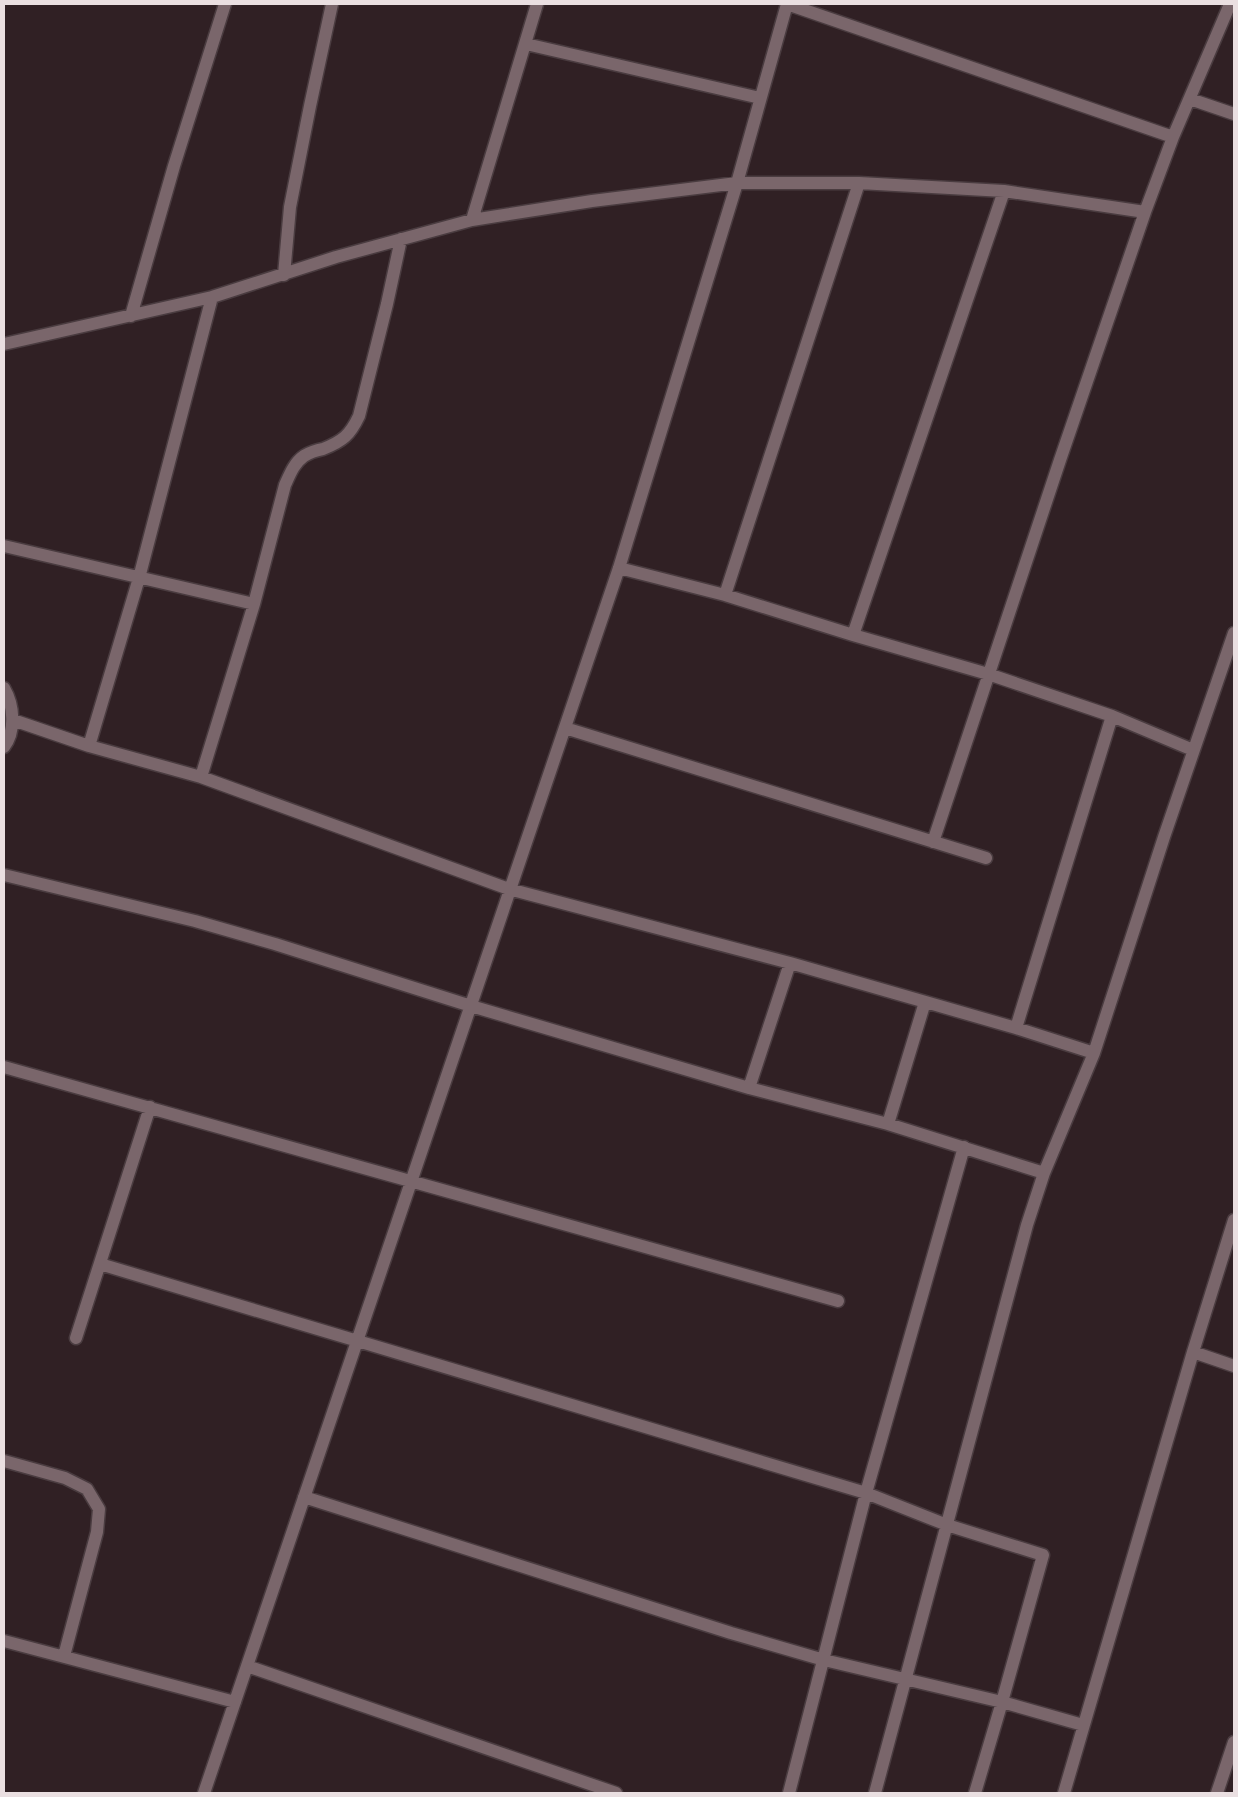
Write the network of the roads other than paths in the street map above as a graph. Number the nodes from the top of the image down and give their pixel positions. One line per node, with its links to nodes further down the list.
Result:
1 (225, 4): 19 (street)
2 (332, 4): 17 (street)
3 (537, 4): 6 (street)
4 (787, 4): 7 (street); 10 (street)
5 (1230, 4): 8 (street)
6 (526, 44): 7 (street); 15 (street)
7 (760, 98): 11 (street)
8 (1190, 99): 9 (street); 10 (street)
9 (1234, 114)
10 (1173, 137): 14 (street)
11 (737, 182): 12 (street); 15 (street); 22 (street)
12 (859, 183): 13 (street); 24 (street)
13 (1004, 191): 14 (street); 27 (street)
14 (1145, 212): 28 (street)
15 (472, 220): 16 (street)
16 (400, 239): 17 (street); 25 (street)
17 (284, 275): 18 (street)
18 (212, 297): 19 (street); 23 (street)
19 (131, 316): 20 (street)
20 (4, 344)
21 (4, 546): 23 (street)
22 (619, 568): 24 (street); 32 (street)
23 (139, 578): 25 (street); 33 (street)
24 (725, 595): 27 (street)
25 (254, 604): 36 (street)
26 (1234, 633): 35 (street)
27 (853, 635): 28 (street)
28 (988, 674): 30 (street); 37 (street)
29 (4, 688): 31 (street)
30 (1112, 716): 35 (street); 44 (street)
31 (13, 720): 33 (street); 34 (street)
32 (565, 728): 37 (street); 40 (street)
33 (89, 746): 36 (street)
34 (4, 747)
35 (1193, 750): 45 (street)
36 (201, 777): 40 (street)
37 (933, 842): 38 (street)
38 (986, 858)
39 (4, 876): 43 (street)
40 (509, 889): 41 (street); 43 (street)
41 (790, 963): 42 (street); 47 (street)
42 (925, 1002): 44 (street); 49 (street)
43 (471, 1006): 47 (street); 52 (street)
44 (1016, 1028): 45 (street)
45 (1094, 1054): 51 (street)
46 (4, 1067): 48 (street)
47 (749, 1088): 49 (street)
48 (150, 1107): 52 (street); 54 (street)
49 (888, 1124): 50 (street)
50 (964, 1147): 51 (street); 61 (street)
51 (1044, 1172): 63 (street)
52 (412, 1181): 55 (street); 57 (street)
53 (1234, 1220): 58 (street)
54 (100, 1264): 56 (street); 57 (street)
55 (838, 1301)
56 (76, 1338)
57 (357, 1342): 61 (street); 62 (street)
58 (1193, 1352): 59 (street); 71 (street)
59 (1234, 1366)
60 (4, 1461): 65 (street)
61 (866, 1493): 63 (street); 66 (street)
62 (304, 1497): 66 (street); 67 (street)
63 (947, 1524): 68 (street); 70 (street)
64 (4, 1641): 65 (street)
65 (64, 1656): 69 (street)
66 (824, 1660): 68 (street); 75 (street)
67 (247, 1666): 69 (street); 74 (street)
68 (906, 1678): 70 (street); 76 (street)
69 (235, 1702): 73 (street)
70 (1002, 1702): 71 (street); 77 (street)
71 (1083, 1725): 78 (street)
72 (1234, 1742): 79 (street)
73 (204, 1793)
74 (616, 1793)
75 (789, 1793)
76 (876, 1793)
77 (975, 1793)
78 (1064, 1793)
79 (1217, 1793)

